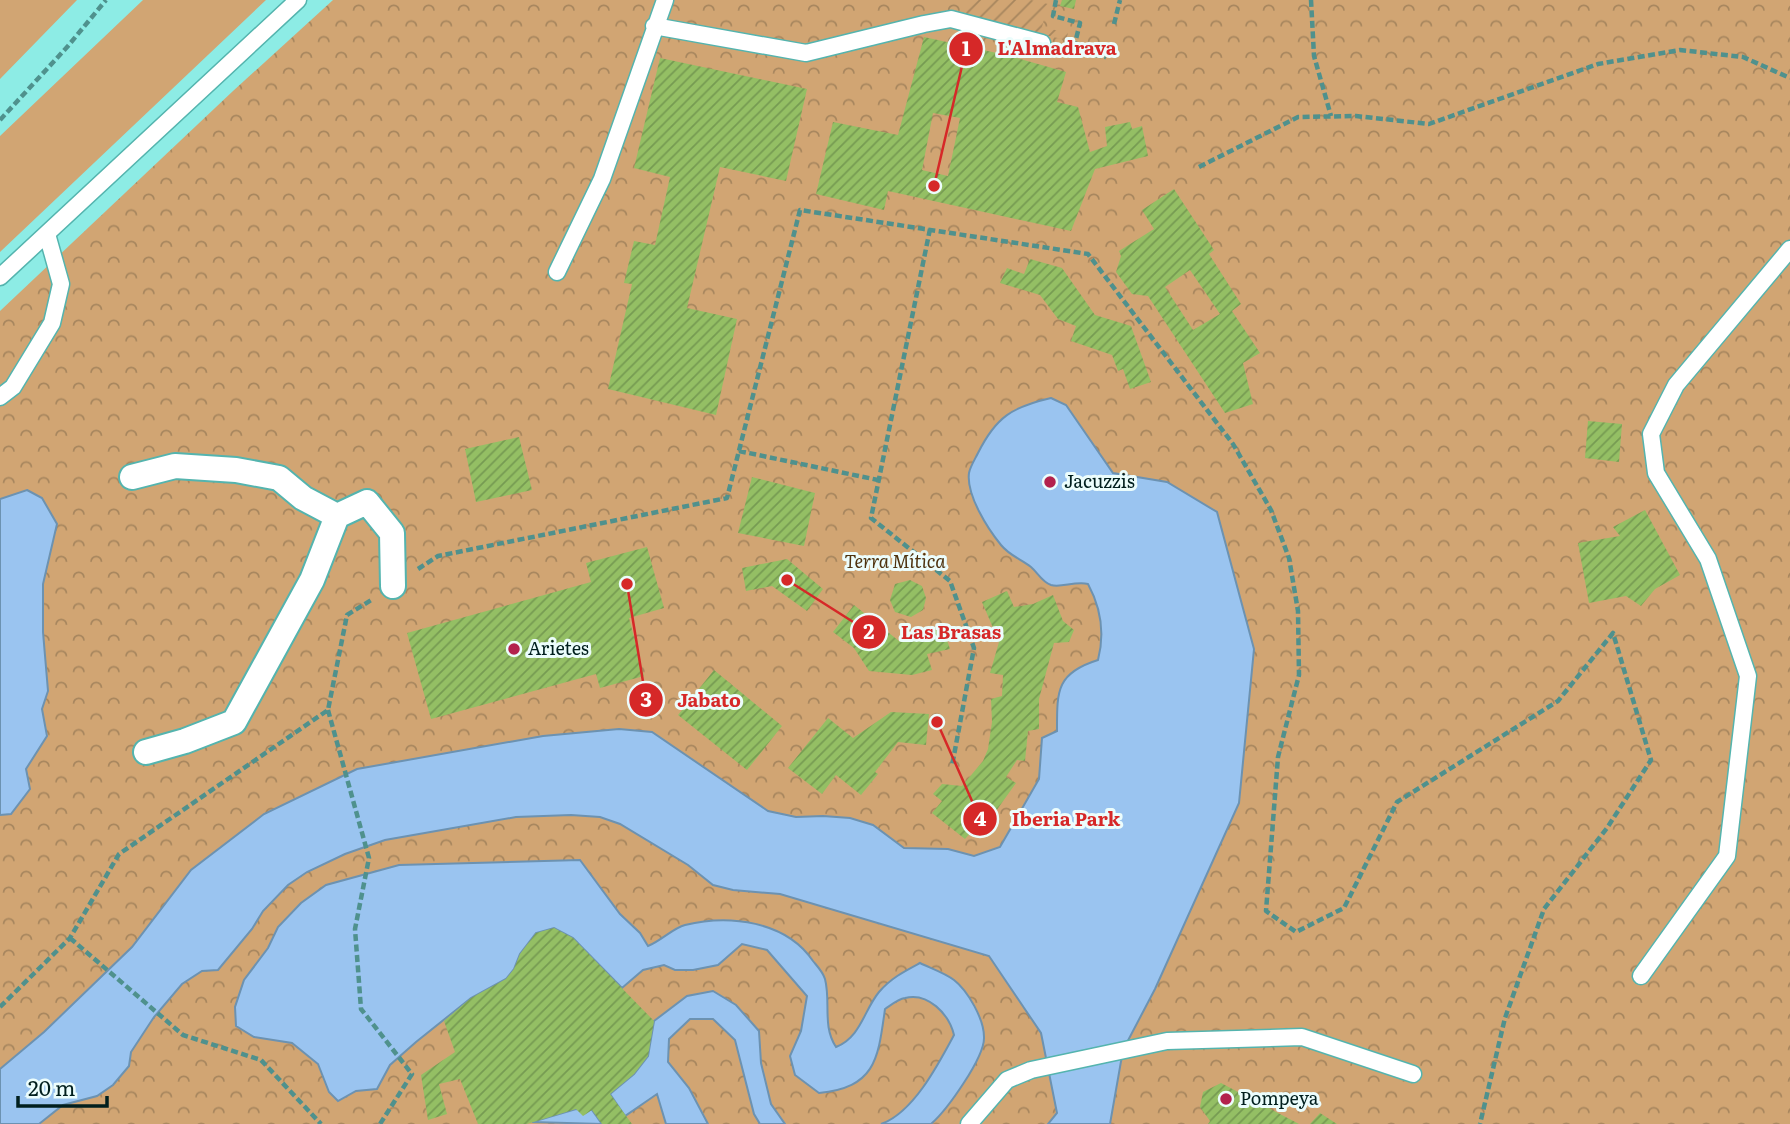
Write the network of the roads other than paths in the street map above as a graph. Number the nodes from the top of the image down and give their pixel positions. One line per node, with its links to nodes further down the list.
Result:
1 (298, 0): 5 (lane)
2 (664, 0): 3 (lane)
3 (654, 26): 4 (lane); 7 (lane)
4 (1042, 43)
5 (47, 234): 8 (lane); 9 (lane)
6 (1790, 249): 14 (lane)
7 (557, 272)
8 (0, 277)
9 (0, 397)
10 (132, 477): 11 (street)
11 (337, 516): 12 (street); 13 (street)
12 (393, 586)
13 (146, 752)
14 (1641, 976)
15 (1413, 1074): 16 (lane)
16 (969, 1124)

